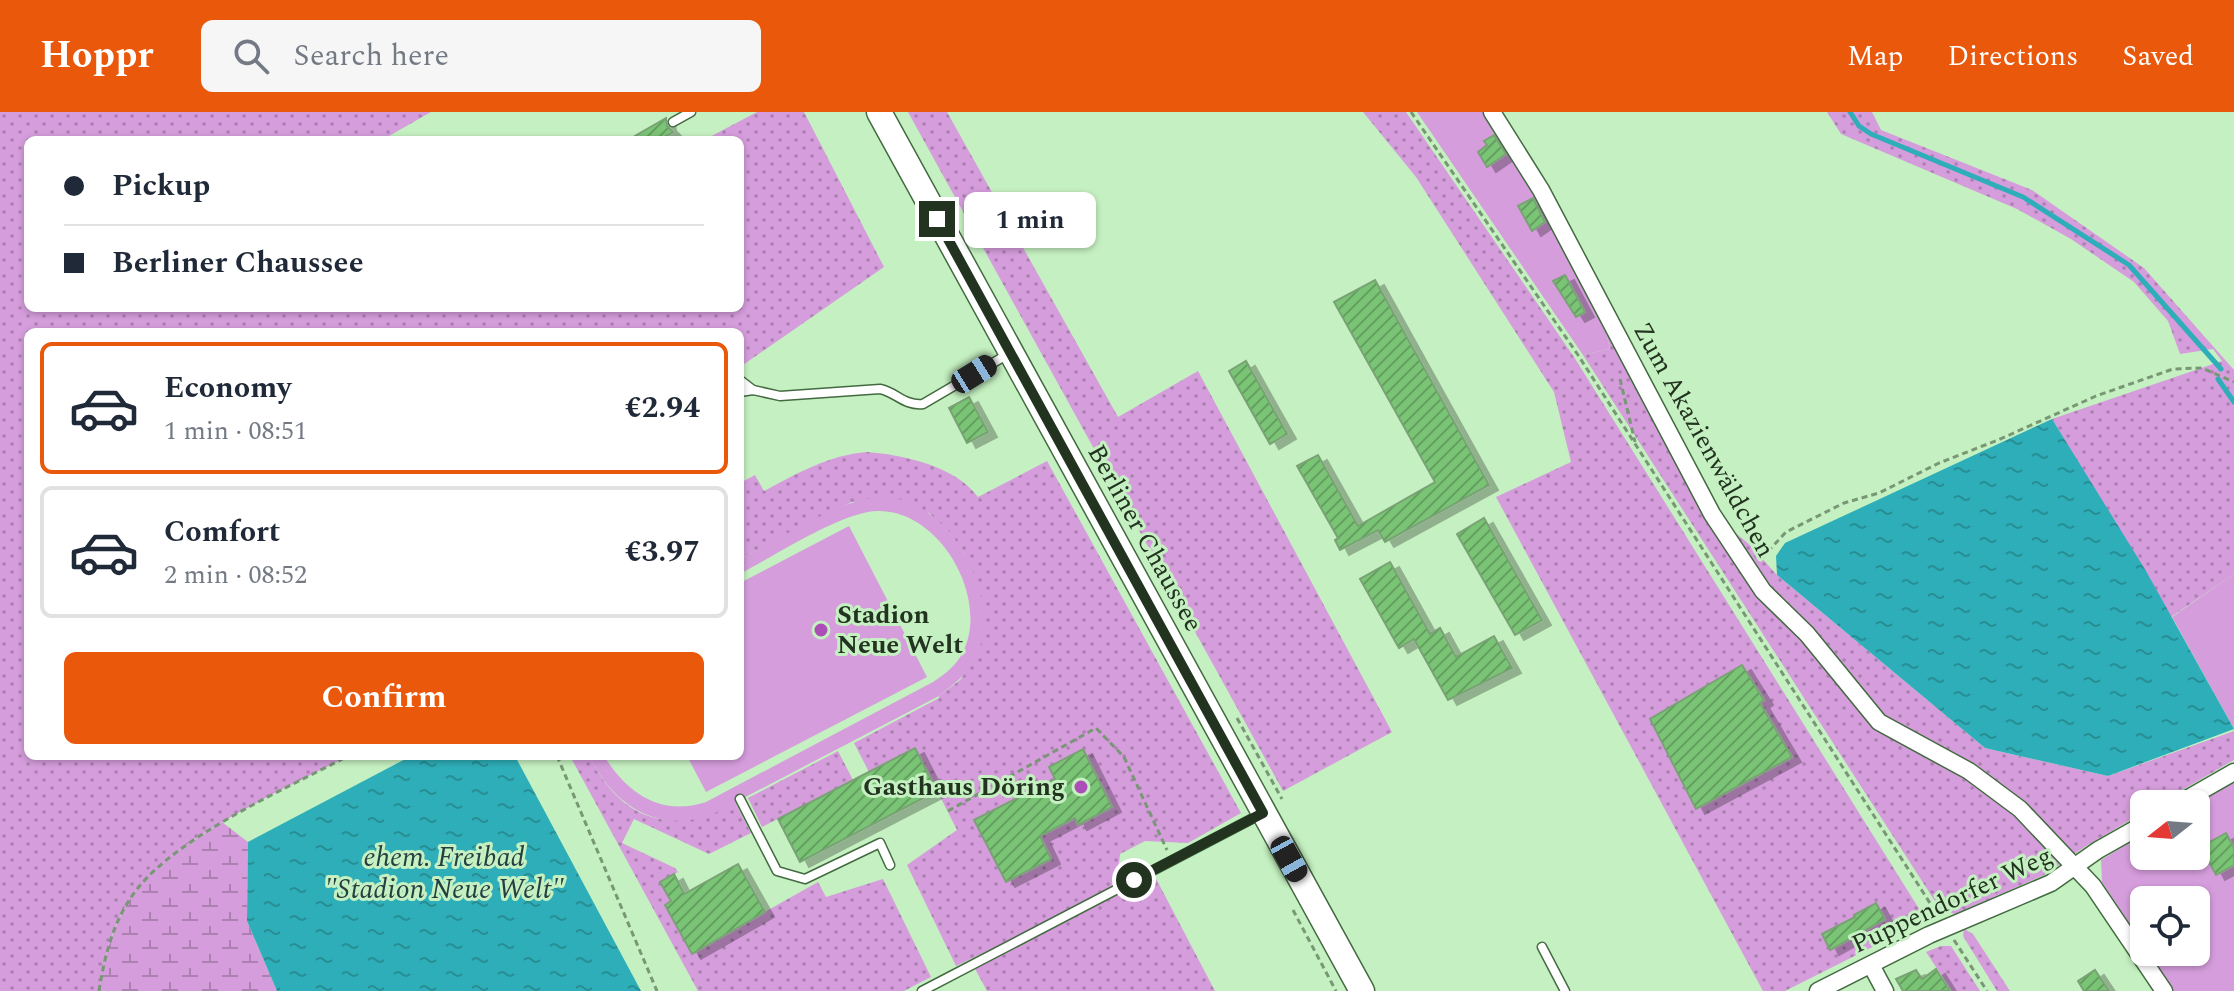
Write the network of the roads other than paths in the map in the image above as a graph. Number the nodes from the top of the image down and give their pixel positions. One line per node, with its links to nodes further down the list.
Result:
1 (691, 112): 4 (lane)
2 (879, 112): 5 (main road, Berliner Chaussee)
3 (1492, 112): 15 (street, Zum Akazienwäldchen)
4 (673, 122)
5 (1011, 353): 7 (lane); 12 (main road, Berliner Chaussee)
6 (744, 383): 7 (lane)
7 (753, 390): 8 (lane)
8 (744, 391)
9 (2234, 772): 10 (street)
10 (2202, 790)
11 (740, 799): 14 (lane)
12 (1263, 813): 18 (lane); 19 (main road, Berliner Chaussee)
13 (2130, 832): 15 (street, Puppendorfer Weg)
14 (890, 865)
15 (2075, 868): 17 (street, Puppendorfer Weg); 23 (street, Zum Akazienwäldchen)
16 (1542, 947): 20 (lane)
17 (1871, 965): 21 (street, Puppendorfer Weg); 22 (street)
18 (922, 991)
19 (1362, 991)
20 (1565, 991)
21 (1818, 991)
22 (1885, 991)
23 (2164, 991)

